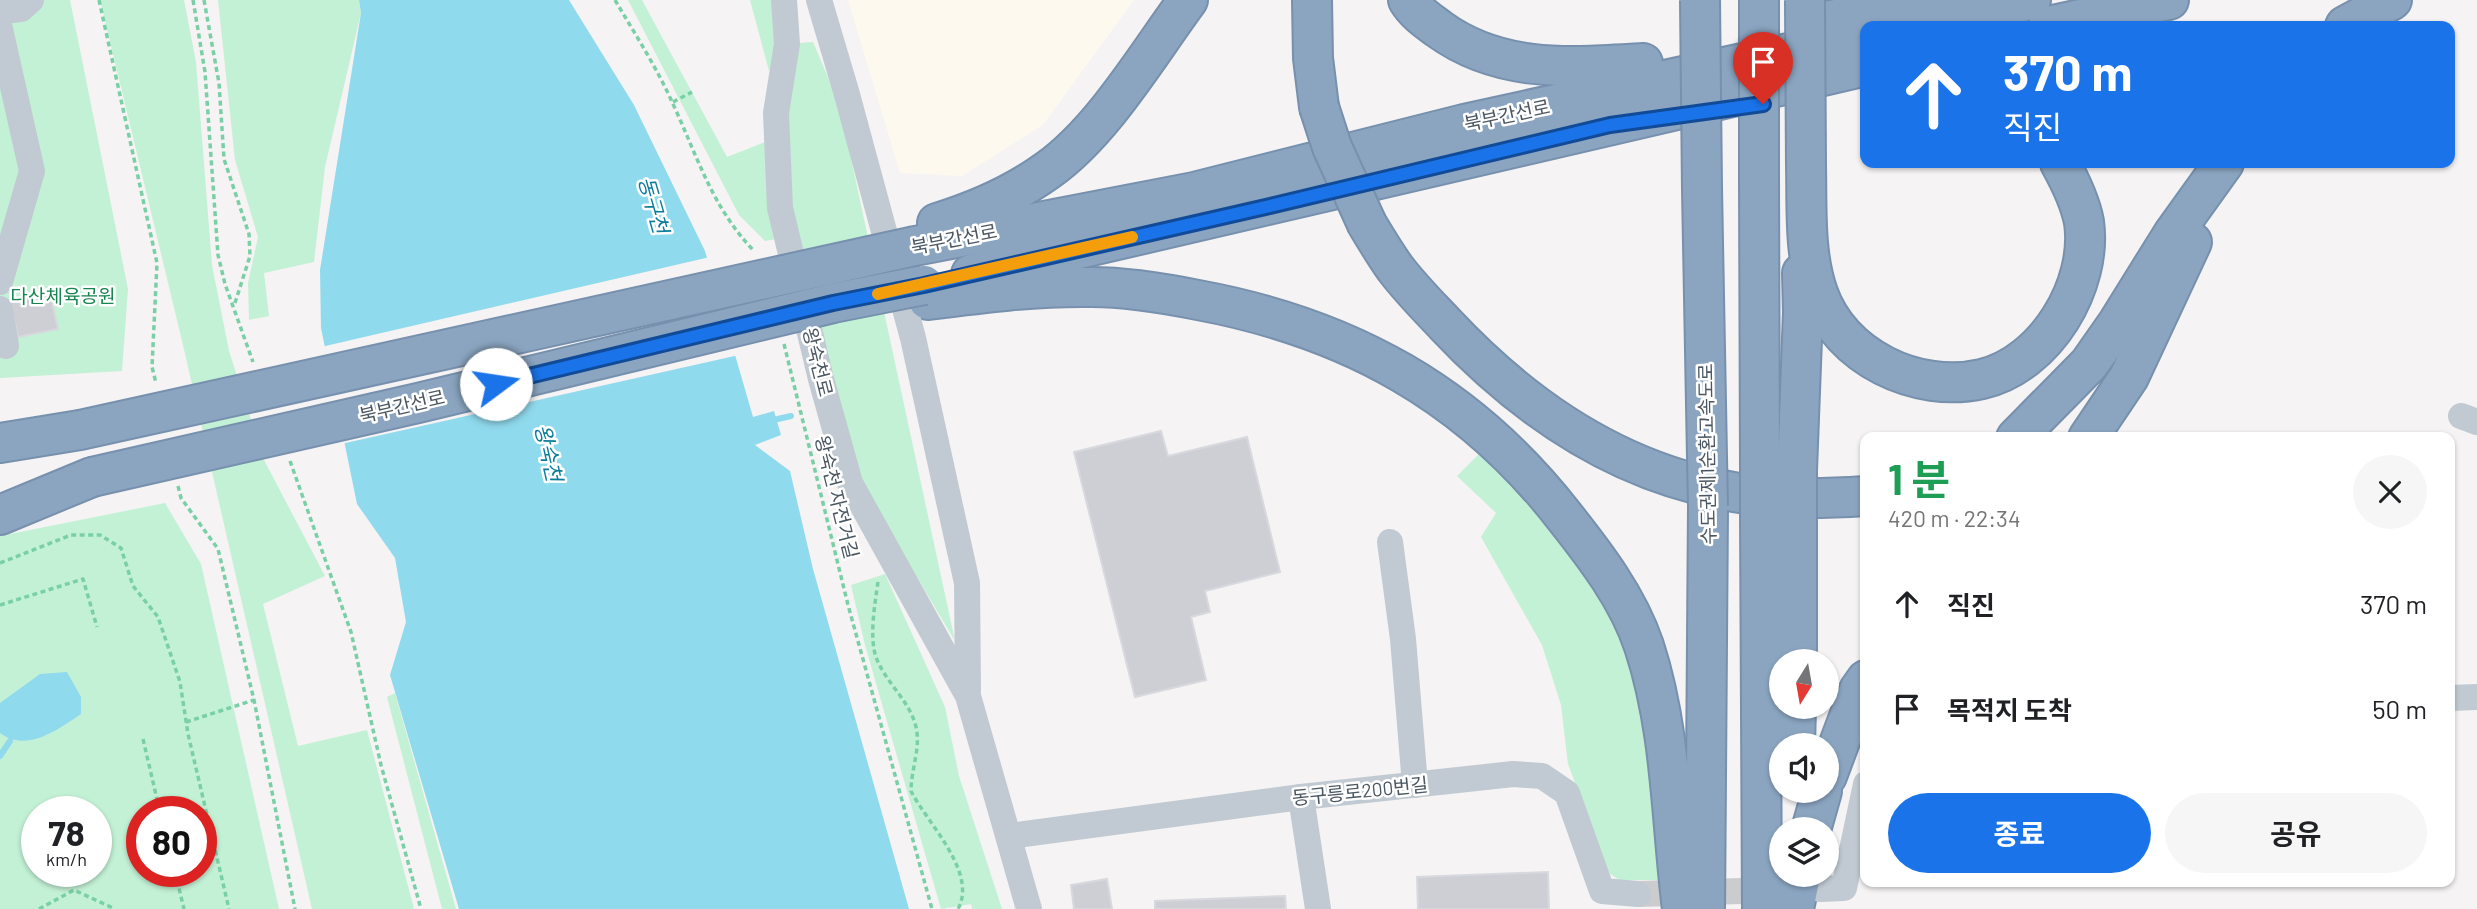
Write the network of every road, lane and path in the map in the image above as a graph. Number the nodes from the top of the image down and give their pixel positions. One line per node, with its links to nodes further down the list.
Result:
1 (31, 0): 16 (street)
2 (204, 0): 36 (path)
3 (615, 0): 25 (path)
4 (784, 0): 57 (street, 왕숙천로)
5 (819, 0): 57 (street, 왕숙천로)
6 (1188, 0): 32 (highway)
7 (1312, 0): 47 (highway, bridge)
8 (1408, 0): 21 (highway)
9 (1700, 0): 82 (highway, 수도권제1순환고속도로, bridge)
10 (1759, 0): 49 (highway, bridge)
11 (1805, 0): 28 (highway, bridge)
12 (2031, 0): 15 (highway)
13 (2169, 0): 17 (highway)
14 (2392, 0): 18 (highway)
15 (1915, 7): 21 (highway)
16 (0, 12)
17 (2071, 21)
18 (2354, 21)
19 (0, 29): 34 (street)
20 (1860, 37): 26 (highway, 북부간선로)
21 (1643, 63): 26 (highway)
22 (1860, 67): 27 (highway, 북부간선로)
23 (1860, 91): 27 (highway)
24 (692, 92): 25 (path)
25 (673, 102): 33 (path)
26 (1464, 124): 32 (highway, 북부간선로)
27 (1610, 125): 35 (highway, 북부간선로)
28 (1806, 166): 29 (highway); 49 (highway, bridge)
29 (2063, 168)
30 (2221, 168): 42 (highway)
31 (2221, 168): 43 (highway)
32 (913, 239): 41 (highway, 북부간선로, bridge)
33 (760, 259)
34 (0, 282)
35 (926, 292): 45 (highway, 북부간선로, bridge); 81 (highway)
36 (234, 308)
37 (0, 309): 39 (street)
38 (781, 331): 77 (path, 왕숙천 자전거길)
39 (6, 346)
40 (0, 424): 41 (highway)
41 (67, 432): 44 (highway, 북부간선로)
42 (2022, 432)
43 (2093, 432)
44 (0, 443)
45 (92, 477): 46 (highway, 북부간선로); 48 (highway)
46 (0, 490)
47 (1860, 496)
48 (0, 515)
49 (1778, 516): 55 (highway); 83 (highway)
50 (1390, 542): 64 (street)
51 (0, 563): 61 (path)
52 (878, 576): 78 (path)
53 (0, 605): 54 (path)
54 (97, 627)
55 (1795, 649)
56 (1860, 689): 63 (highway)
57 (968, 696): 68 (street, 왕숙천로)
58 (2477, 696): 59 (street)
59 (2455, 698)
60 (254, 700): 61 (path)
61 (186, 722): 76 (path)
62 (143, 739): 65 (path)
63 (1839, 744)
64 (1415, 785): 67 (street, 동구릉로200번길); 72 (street, 동구릉로200번길)
65 (156, 796)
66 (1860, 796): 70 (street)
67 (1301, 797): 68 (street, 동구릉로200번길); 80 (street)
68 (1009, 835): 79 (street, 왕숙천로)
69 (179, 887): 75 (path)
70 (1811, 893)
71 (1638, 894): 72 (street, 동구릉로200번길)
72 (1604, 900)
73 (39, 909): 74 (path)
74 (115, 909)
75 (184, 909)
76 (229, 909)
77 (932, 909)
78 (958, 909)
79 (1029, 909)
80 (1318, 909)
81 (1682, 909)
82 (1705, 909)
83 (1762, 909)

